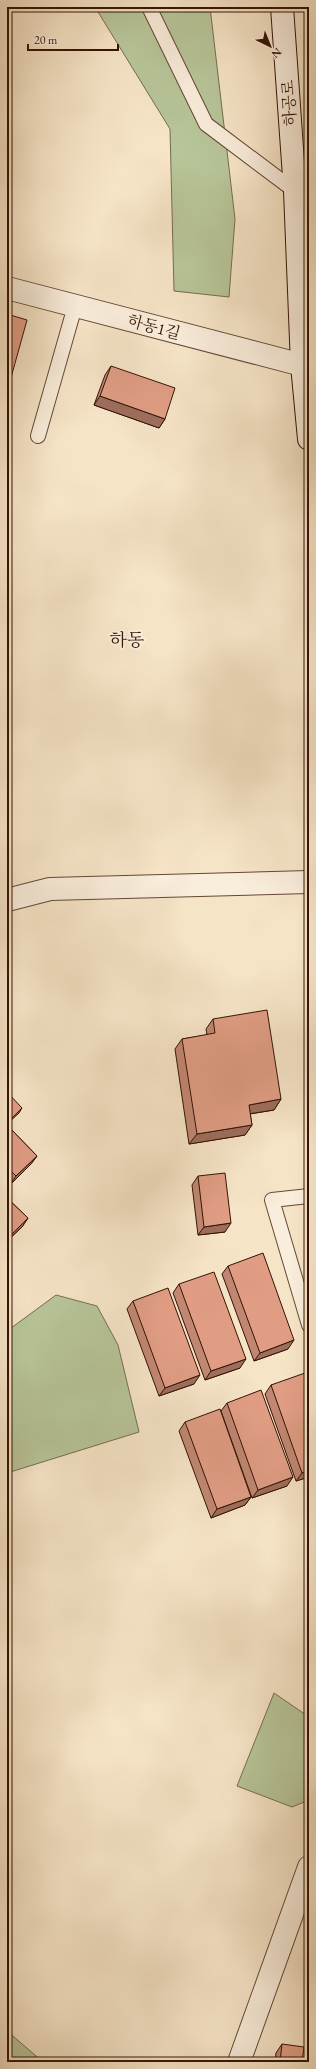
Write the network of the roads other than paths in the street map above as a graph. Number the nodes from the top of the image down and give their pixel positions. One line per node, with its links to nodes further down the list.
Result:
1 (149, 7): 3 (lane)
2 (282, 7): 3 (street, 하공로)
3 (302, 193): 6 (street, 하공로)
4 (7, 288): 5 (street, 하동1길)
5 (75, 306): 6 (street, 하동1길); 7 (lane)
6 (305, 365): 8 (street, 하공로)
7 (38, 436)
8 (309, 439)
9 (309, 882): 10 (street)
10 (7, 900)
11 (309, 1196): 12 (lane)
12 (309, 1325)
13 (309, 1867): 14 (street)
14 (239, 2062)

